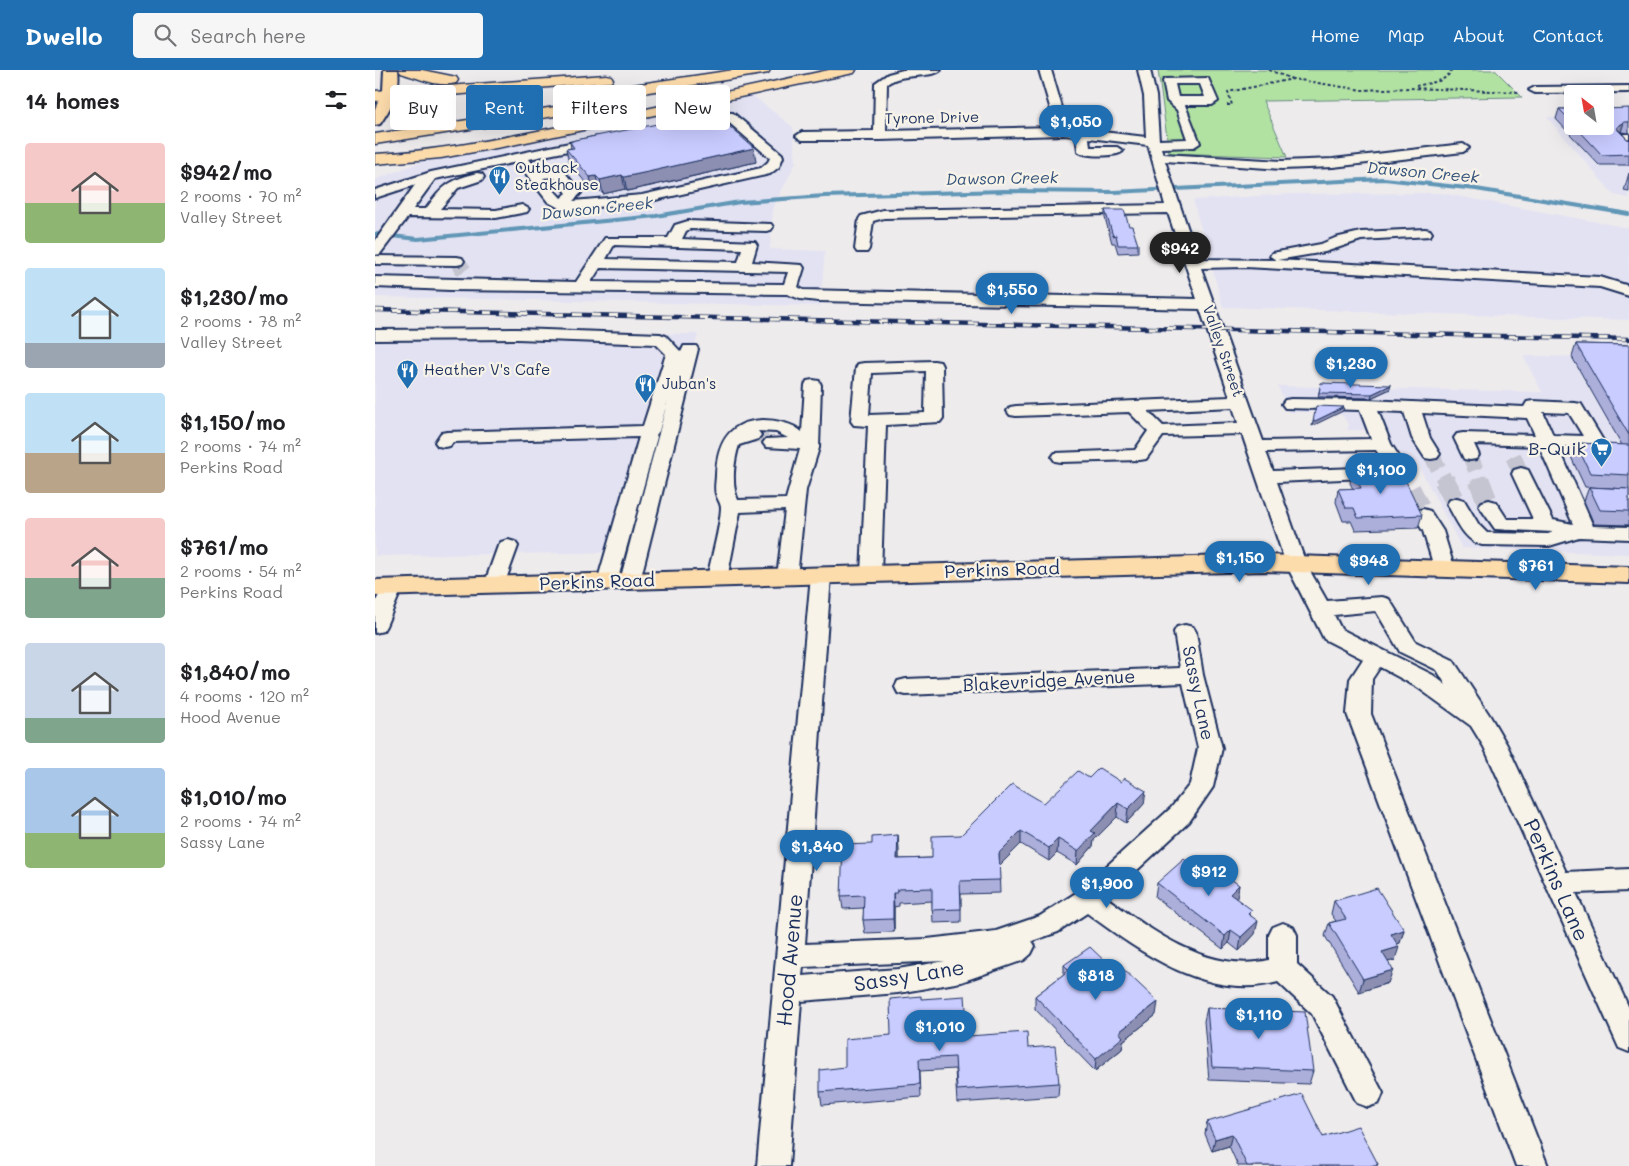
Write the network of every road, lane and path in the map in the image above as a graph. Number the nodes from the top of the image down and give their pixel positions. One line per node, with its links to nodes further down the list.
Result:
1 (391, 70): 18 (main road)
2 (406, 70): 13 (highway)
3 (700, 70): 13 (highway)
4 (763, 70): 22 (highway)
5 (834, 70): 23 (highway)
6 (849, 70): 40 (highway)
7 (935, 70): 30 (street)
8 (1045, 70): 27 (street)
9 (1144, 70): 34 (street, Valley Street)
10 (1269, 70): 12 (path)
11 (1451, 70): 14 (path)
12 (1293, 79): 14 (path); 17 (path)
13 (539, 83): 18 (highway)
14 (1409, 88): 16 (path)
15 (1629, 89): 16 (street)
16 (1531, 91)
17 (1228, 92)
18 (382, 95): 21 (main road)
19 (1173, 101): 34 (street)
20 (730, 117): 47 (street)
21 (375, 121)
22 (456, 122)
23 (456, 122)
24 (390, 127): 25 (highway)
25 (375, 128)
26 (415, 130): 33 (highway)
27 (1063, 131): 28 (street); 30 (street, Tyrone Drive)
28 (1082, 134): 34 (street); 37 (street)
29 (802, 136): 30 (street, Tyrone Drive)
30 (880, 136)
31 (612, 138): 38 (street)
32 (1629, 138): 35 (street)
33 (375, 139)
34 (1153, 143): 39 (street, Valley Street)
35 (1629, 145)
36 (1463, 148): 39 (street)
37 (1117, 151)
38 (520, 157): 42 (street); 44 (street)
39 (1157, 157): 49 (street, Valley Street)
40 (406, 158): 41 (highway); 43 (highway)
41 (375, 159)
42 (485, 164): 45 (street); 51 (street)
43 (375, 166)
44 (533, 174): 47 (street); 47 (street)
45 (431, 176): 46 (street); 50 (street)
46 (375, 196): 50 (street)
47 (561, 205)
48 (522, 209): 51 (street)
49 (1173, 209): 55 (street); 60 (street, Valley Street)
50 (403, 213): 51 (street); 56 (street)
51 (430, 214)
52 (765, 227): 54 (street)
53 (1425, 233): 59 (street)
54 (673, 242): 58 (street); 61 (street)
55 (862, 249)
56 (375, 251)
57 (375, 260): 62 (street)
58 (596, 263): 61 (street); 64 (street)
59 (1245, 263): 60 (street); 66 (street)
60 (1192, 264): 67 (street, Valley Street)
61 (744, 266): 65 (street)
62 (463, 272): 63 (street); 64 (street)
63 (375, 282)
64 (581, 286): 65 (street)
65 (790, 289): 67 (street)
66 (1629, 291)
67 (1206, 304): 71 (street, Valley Street)
68 (375, 335): 83 (street)
69 (690, 349): 111 (street)
70 (813, 385): 86 (street)
71 (1240, 402): 74 (street); 79 (street, Valley Street)
72 (1291, 404): 73 (street)
73 (1367, 405): 75 (street); 85 (street)
74 (1133, 406): 76 (street); 80 (street)
75 (1411, 407): 77 (street); 88 (street)
76 (1015, 411)
77 (1534, 413): 82 (street); 82 (street)
78 (877, 420): 78 (street); 106 (street)
79 (1250, 428): 80 (street); 87 (street, Valley Street)
80 (1158, 431): 90 (street)
81 (648, 437): 111 (street)
82 (1545, 441): 89 (street); 101 (street)
83 (443, 442)
84 (731, 442): 86 (street); 86 (street); 97 (street)
85 (1382, 444): 87 (street); 91 (street)
86 (806, 446): 95 (street)
87 (1256, 447): 93 (street, Valley Street)
88 (1431, 454)
89 (1470, 455)
90 (1061, 457)
91 (1400, 472): 93 (street); 94 (street)
92 (1521, 474): 100 (street)
93 (1267, 477): 104 (street, Valley Street)
94 (1410, 489)
95 (796, 504): 97 (street); 109 (street)
96 (1457, 504): 101 (street)
97 (731, 506): 110 (street)
98 (1489, 506): 100 (street)
99 (1423, 515): 105 (street)
100 (1546, 525): 101 (street)
101 (1583, 531): 102 (street)
102 (1624, 531)
103 (507, 546): 112 (street)
104 (1296, 564): 105 (main road, Perkins Road); 106 (main road, Perkins Road); 114 (street, Valley Street)
105 (1444, 567): 108 (main road, Perkins Road)
106 (871, 574): 107 (main road, Perkins Road)
107 (821, 575): 109 (main road, Perkins Road); 126 (street, Hood Avenue)
108 (1629, 575)
109 (787, 576): 110 (main road, Perkins Road)
110 (717, 579): 111 (main road, Perkins Road)
111 (619, 581): 112 (main road, Perkins Road)
112 (494, 585): 113 (main road, Perkins Road)
113 (384, 588): 115 (street)
114 (1321, 609): 117 (street, Valley Street); 120 (street, Perkins Lane)
115 (375, 626)
116 (1185, 632): 118 (street, Sassy Lane)
117 (1375, 657): 120 (street, Valley Street); 132 (street)
118 (1192, 675): 119 (street, Blakevridge Avenue); 123 (street, Sassy Lane)
119 (906, 687)
120 (1482, 722): 122 (street, Perkins Lane)
121 (1629, 880): 122 (street)
122 (1557, 883): 129 (street, Perkins Lane)
123 (1088, 899): 124 (street, Sassy Lane); 127 (street)
124 (1049, 924): 126 (street, Sassy Lane); 128 (street, Sassy Lane)
125 (1283, 935): 127 (street)
126 (790, 956): 128 (street, Hood Avenue)
127 (1283, 969): 130 (street)
128 (787, 990): 131 (street, Hood Avenue)
129 (1629, 1039)
130 (1368, 1093)
131 (773, 1166)
132 (1533, 1166)

